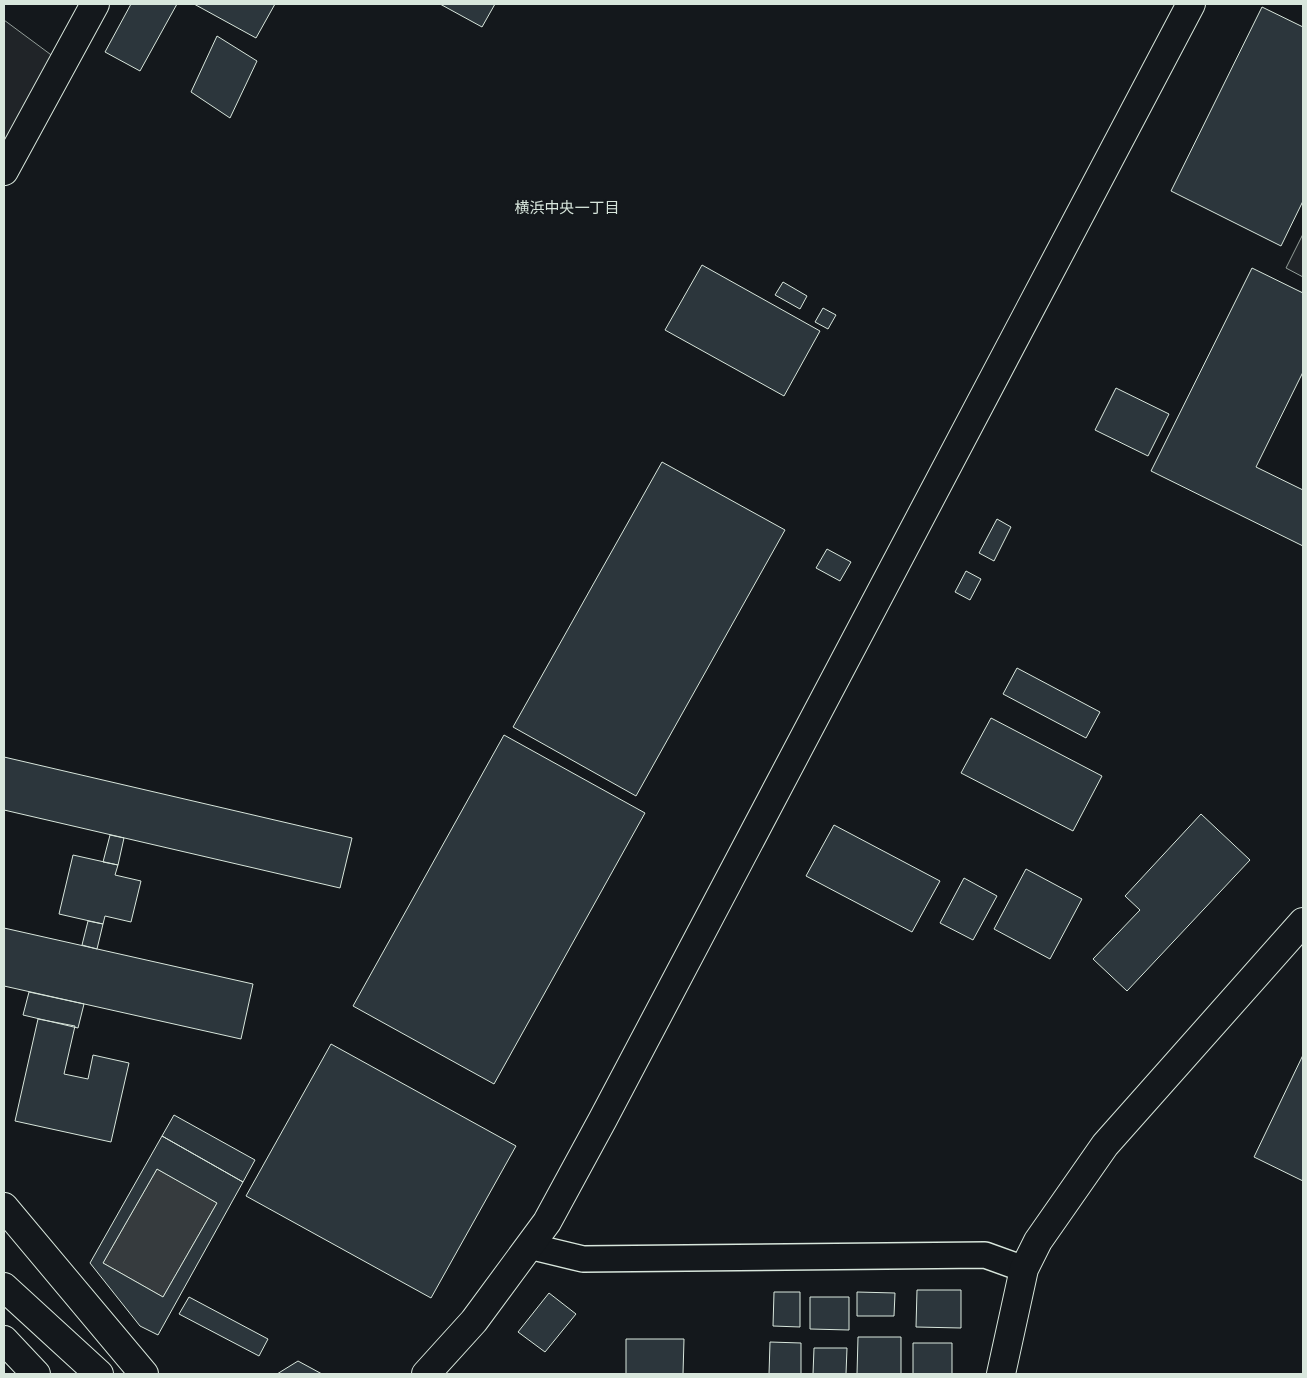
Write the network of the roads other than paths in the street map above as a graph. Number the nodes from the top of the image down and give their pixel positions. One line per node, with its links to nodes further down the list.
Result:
1 (94, 4): 3 (main road)
2 (1191, 4): 6 (main road)
3 (4, 171)
4 (1303, 922): 7 (main road)
5 (4, 1207): 12 (main road)
6 (529, 1246): 7 (street); 13 (main road)
7 (1024, 1269): 14 (main road)
8 (4, 1287): 11 (main road)
9 (4, 1340): 10 (main road)
10 (36, 1374)
11 (98, 1374)
12 (144, 1374)
13 (426, 1374)
14 (1001, 1374)

